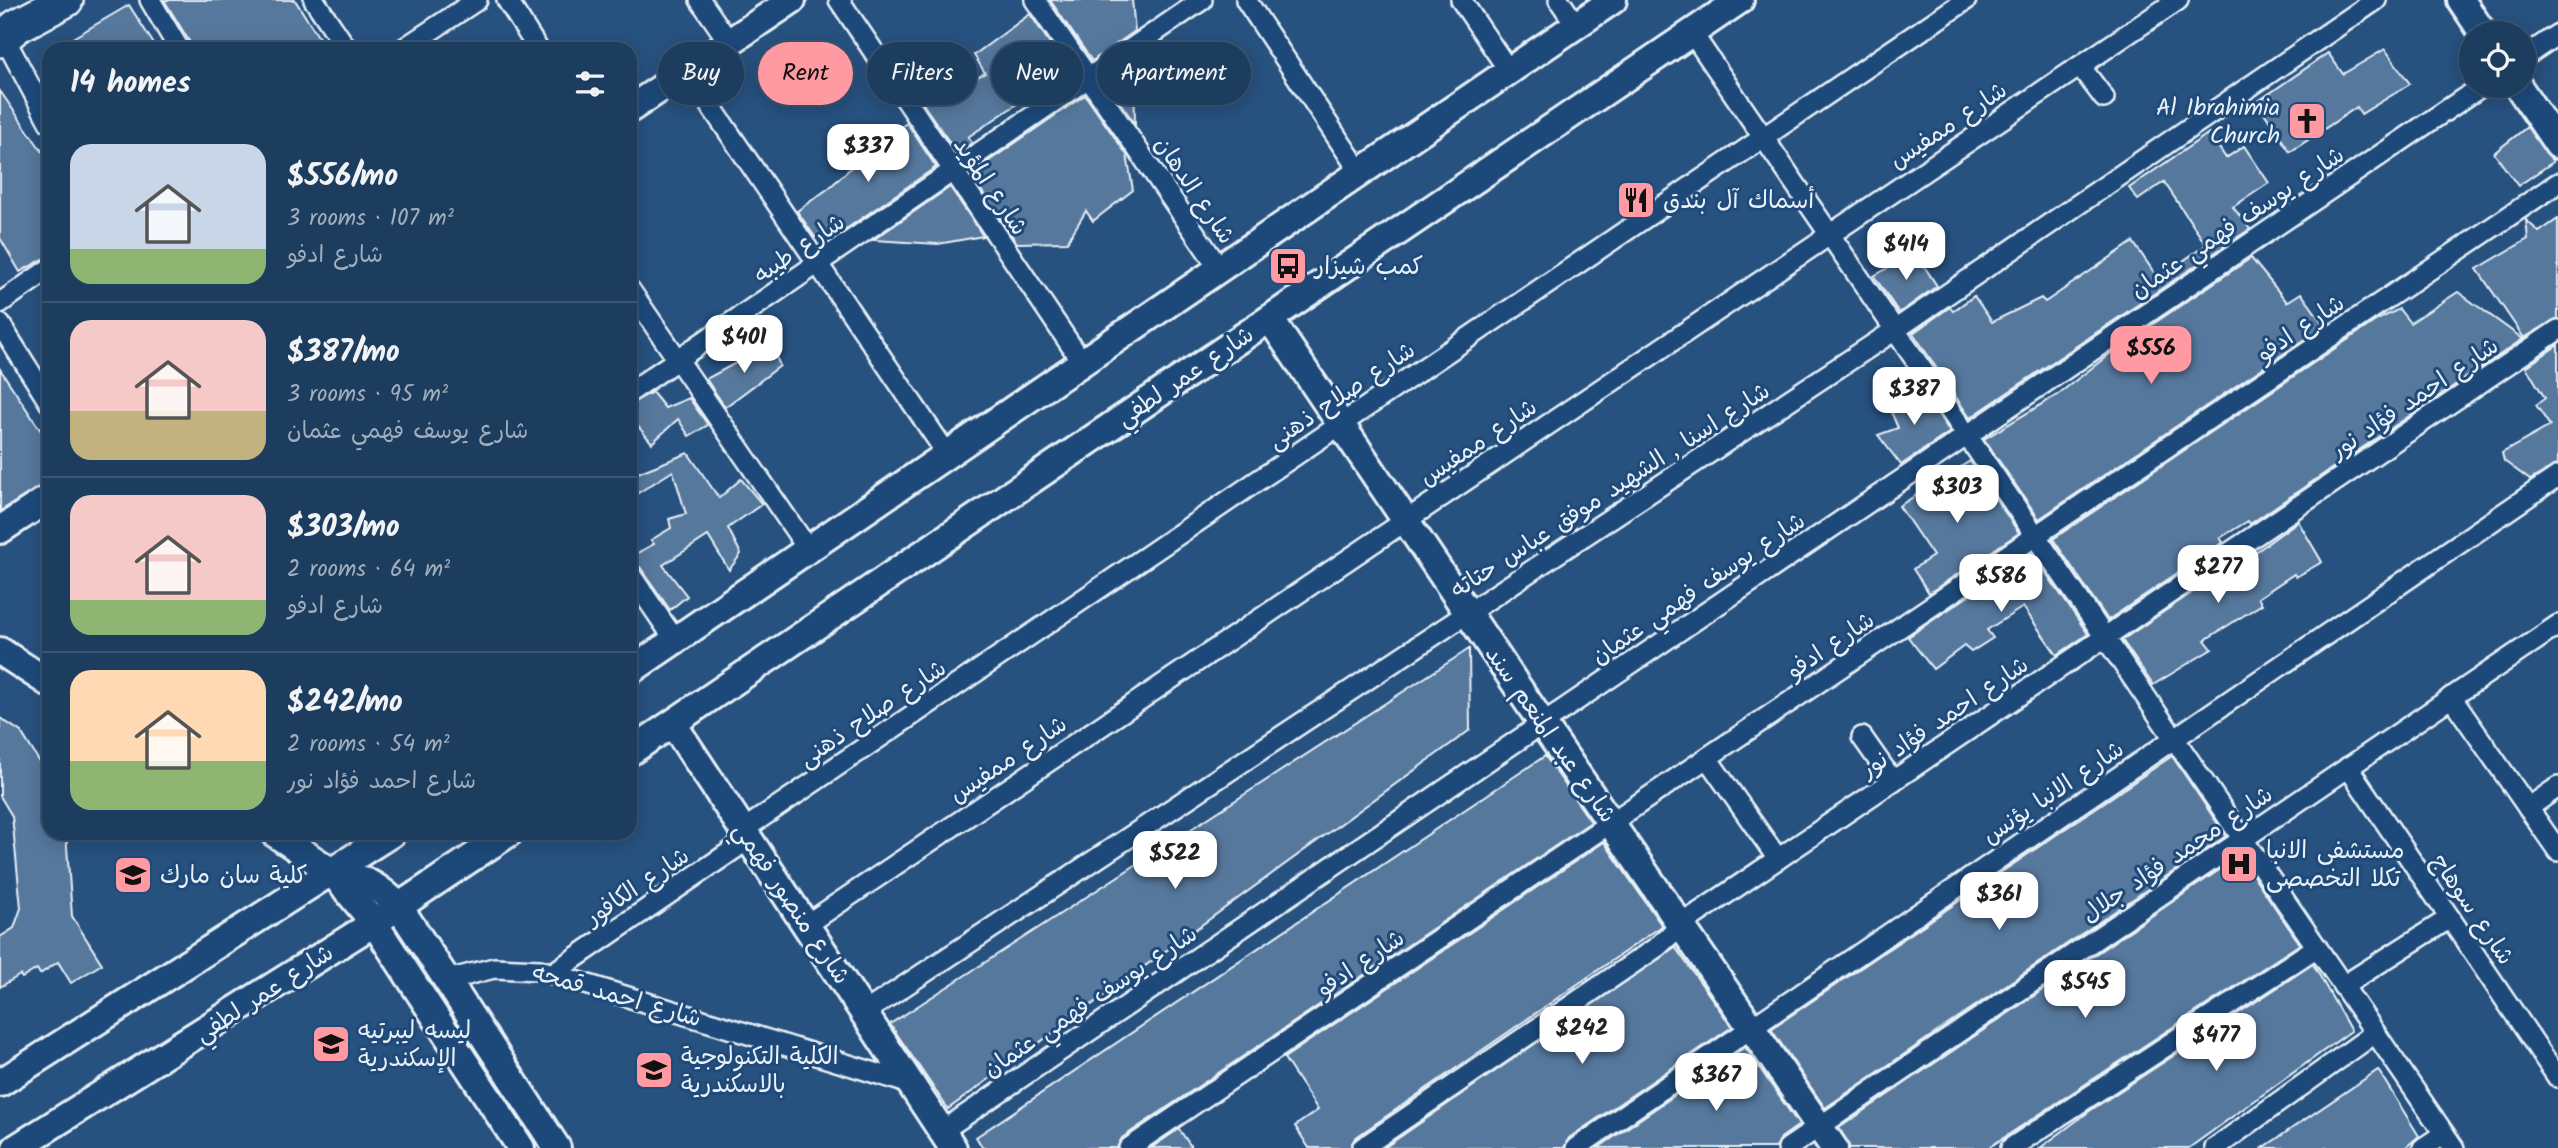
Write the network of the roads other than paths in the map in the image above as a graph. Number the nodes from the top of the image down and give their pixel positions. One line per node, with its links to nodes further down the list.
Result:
1 (41, 0): 24 (highway)
2 (66, 0): 24 (highway)
3 (150, 0): 26 (street)
4 (314, 0): 27 (street)
5 (477, 0): 28 (street)
6 (506, 0): 29 (street)
7 (700, 0): 30 (street)
8 (792, 0): 30 (street)
9 (839, 0): 44 (street, شارع المؤيد)
10 (1035, 0): 34 (street, شارع الدهان)
11 (1202, 0): 34 (street, شارع طيبه)
12 (1246, 0): 45 (street)
13 (1461, 0): 33 (street)
14 (1559, 0): 22 (street)
15 (1613, 0): 22 (street)
16 (1740, 0): 23 (street, شارع عمر لطفي)
17 (1966, 0): 42 (street, شارع صلاح ذهنى)
18 (2178, 0): 32 (street, شارع ممفيس)
19 (2376, 0): 55 (street, شارع اسنا , الشهيد موفق عباس حتاته)
20 (2461, 0): 21 (street)
21 (2475, 21)
22 (1576, 25): 33 (street)
23 (1692, 33): 42 (street); 53 (street, شارع عمر لطفي)
24 (7, 34): 41 (street)
25 (2558, 34): 31 (street)
26 (175, 42)
27 (342, 42)
28 (414, 42)
29 (533, 42)
30 (729, 42)
31 (2536, 49)
32 (2080, 66): 36 (street); 47 (street, شارع ممفيس)
33 (1509, 71): 45 (street)
34 (1089, 78): 44 (street, شارع طيبه); 49 (street, شارع الدهان)
35 (658, 90): 39 (street)
36 (2104, 98)
37 (2464, 98): 62 (street, شارع يوسف فهمي عثمان)
38 (2526, 98): 43 (street)
39 (637, 104)
40 (710, 105): 48 (street)
41 (42, 107)
42 (1763, 138): 47 (street); 61 (street, شارع صلاح ذهنى)
43 (2558, 145)
44 (952, 172): 48 (street, شارع طيبه); 58 (street, شارع المؤيد)
45 (1360, 172): 49 (street)
46 (2558, 183): 68 (street, شارع ادفو)
47 (1830, 235): 55 (street); 66 (street, شارع ممفيس)
48 (817, 265): 57 (street, شارع طيبه); 63 (street)
49 (1219, 268): 58 (street)
50 (42, 274): 52 (street)
51 (637, 300): 57 (street)
52 (0, 303)
53 (1270, 319): 61 (street, شارع عبد المنعم سند); 80 (street, شارع عمر لطفي)
54 (0, 324): 60 (street)
55 (1895, 330): 62 (street); 71 (street, شارع اسنا , الشهيد موفق عباس حتاته)
56 (2558, 330): 73 (street, شارع احمد فؤاد نور)
57 (678, 360): 59 (street, شارع طيبه); 69 (street)
58 (1082, 362): 63 (street)
59 (637, 387)
60 (42, 391)
61 (1342, 424): 66 (street, شارع عبد المنعم سند); 90 (street, شارع صلاح ذهنى)
62 (1967, 435): 68 (street); 79 (street, شارع يوسف فهمي عثمان)
63 (947, 454): 69 (street)
64 (2558, 476): 82 (street, شارع الانبا يؤنس)
65 (42, 503): 67 (street)
66 (1405, 521): 71 (street, شارع عبد المنعم سند); 102 (street, شارع ممفيس)
67 (0, 530)
68 (2035, 536): 73 (street); 84 (street, شارع ادفو)
69 (808, 549): 74 (street)
70 (637, 584): 74 (street)
71 (1467, 613): 79 (street, شارع عبد المنعم سند); 107 (street, شارع اسنا , الشهيد موفق عباس حتاته)
72 (2558, 625): 78 (street, شارع محمد فؤاد جلال)
73 (2105, 638): 82 (street); 86 (street, شارع احمد فؤاد نور)
74 (675, 640): 76 (street)
75 (0, 651): 77 (street)
76 (637, 666)
77 (42, 678)
78 (2451, 697): 85 (street, شارع محمد فؤاد جلال); 88 (street)
79 (1542, 723): 89 (street, شارع عبد المنعم سند); 116 (street, شارع يوسف فهمي عثمان)
80 (673, 724): 83 (street, شارع عمر لطفي); 90 (street, شارع منصور فهمي)
81 (1862, 737): 86 (street)
82 (2174, 739): 91 (street); 108 (street, شارع الانبا يؤنس)
83 (637, 747)
84 (1707, 758): 89 (street, شارع ادفو); 96 (street)
85 (2348, 767): 91 (street, شارع محمد فؤاد جلال); 99 (street, شارع سوهاج)
86 (1893, 781): 96 (street, شارع احمد فؤاد نور)
87 (2558, 788): 88 (street)
88 (2528, 807): 95 (street)
89 (1613, 821): 101 (street, شارع عبد المنعم سند); 120 (street, شارع ادفو)
90 (746, 834): 102 (street, شارع منصور فهمي); 104 (street, شارع الكافور)
91 (2242, 839): 103 (street); 113 (street, شارع محمد فؤاد جلال)
92 (285, 840): 97 (street)
93 (384, 840): 97 (street)
94 (497, 840): 98 (street, شارع عمر لطفي)
95 (2558, 852)
96 (1778, 859): 101 (street, شارع احمد فؤاد نور)
97 (342, 877): 98 (street); 100 (street); 111 (street)
98 (393, 900): 100 (street, شارع عمر لطفي); 105 (street)
99 (2450, 918): 106 (street); 110 (street, شارع سوهاج)
100 (369, 919): 114 (street, شارع عمر لطفي); 118 (street)
101 (1682, 924): 108 (street, شارع عبد المنعم سند); 121 (street, شارع احمد فؤاد نور)
102 (806, 925): 107 (street, شارع منصور فهمي)
103 (2316, 947): 106 (street); 124 (street)
104 (553, 973): 105 (street, شارع احمد قمحه); 112 (street, شارع احمد قمحه)
105 (448, 980): 119 (street)
106 (2343, 986): 109 (street)
107 (865, 1012): 112 (street, شارع منصور فهمي)
108 (1752, 1027): 113 (street, شارع عبد المنعم سند); 122 (street, شارع الانبا يؤنس)
109 (2375, 1033): 115 (street); 125 (street)
110 (2558, 1078)
111 (0, 1083)
112 (911, 1083): 116 (street)
113 (1827, 1137): 123 (street, شارع محمد فؤاد جلال)
114 (46, 1140): 117 (street, شارع عمر لطفي)
115 (2449, 1141): 126 (street)
116 (948, 1143)
117 (16, 1148)
118 (521, 1148)
119 (557, 1148)
120 (1129, 1148)
121 (1362, 1148)
122 (1576, 1148)
123 (1788, 1148)
124 (2011, 1148)
125 (2215, 1148)
126 (2423, 1148)

